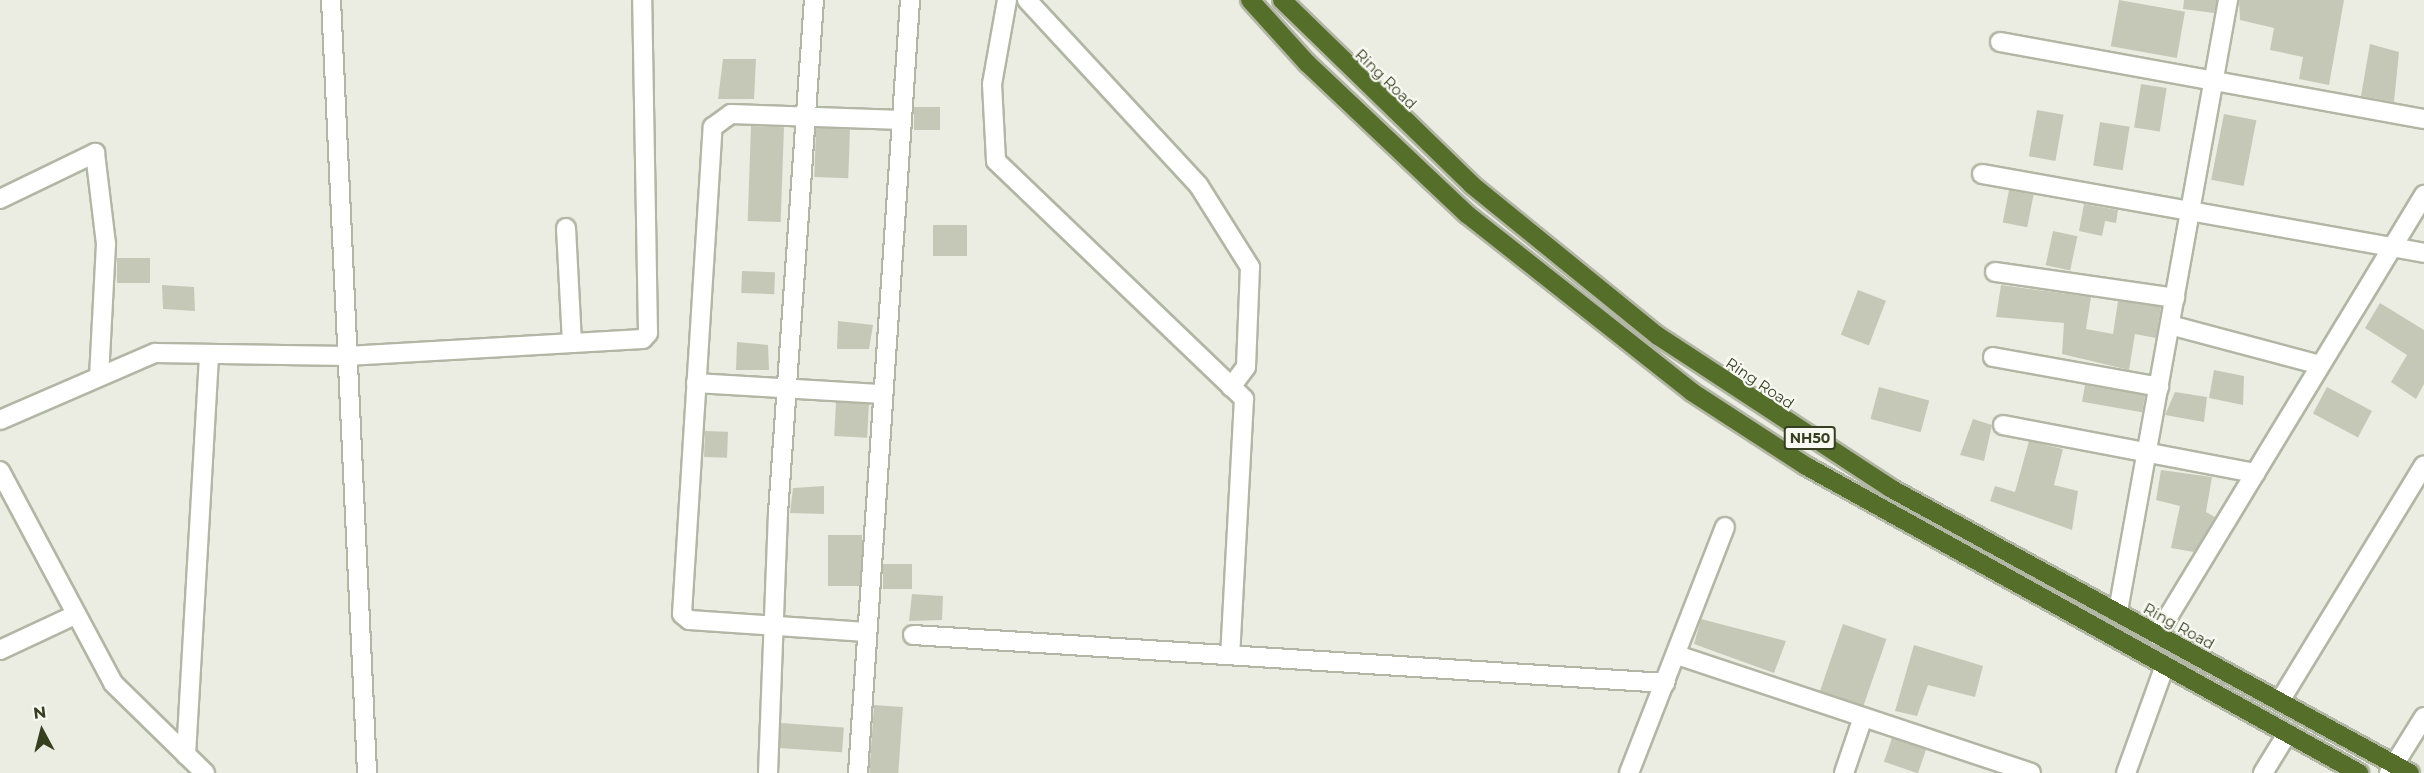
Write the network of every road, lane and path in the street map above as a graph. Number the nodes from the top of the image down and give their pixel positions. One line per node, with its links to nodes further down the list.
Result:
1 (331, 0): 27 (street)
2 (642, 0): 25 (street)
3 (814, 0): 12 (street)
4 (910, 0): 14 (street)
5 (1007, 0): 33 (street)
6 (1027, 0): 33 (street)
7 (1250, 0): 52 (highway, NH50)
8 (1282, 0): 43 (highway, Ring Road / NH50)
9 (2228, 0): 11 (street)
10 (2000, 42): 11 (street)
11 (2213, 81): 13 (street); 18 (street)
12 (806, 117): 14 (street); 31 (street); 32 (street)
13 (2424, 118)
14 (902, 120): 35 (street)
15 (1982, 174): 18 (street)
16 (2424, 195): 20 (street)
17 (0, 200): 30 (street)
18 (2191, 207): 20 (street); 23 (street)
19 (566, 228): 25 (street)
20 (2392, 247): 21 (street); 29 (street)
21 (2424, 253)
22 (1995, 272): 23 (street)
23 (2175, 298): 24 (street)
24 (2170, 325): 29 (street); 34 (street)
25 (572, 343): 27 (street)
26 (209, 356): 27 (street); 30 (street); 58 (street)
27 (347, 356): 61 (street)
28 (1993, 357): 34 (street)
29 (2320, 365): 41 (street)
30 (99, 376): 36 (street)
31 (696, 383): 32 (street); 45 (street)
32 (787, 387): 35 (street); 45 (street)
33 (1232, 387): 50 (street)
34 (2159, 387): 38 (street)
35 (883, 394): 46 (street)
36 (0, 420)
37 (2003, 424): 38 (street)
38 (2147, 453): 41 (street); 43 (street)
39 (2424, 465): 54 (street)
40 (0, 471): 44 (street)
41 (2255, 473): 48 (street)
42 (1725, 528): 51 (street)
43 (2118, 611): 48 (highway, Ring Road / NH50)
44 (75, 615): 49 (street); 58 (street)
45 (772, 626): 46 (street); 62 (street)
46 (866, 632): 63 (street)
47 (913, 635): 50 (street)
48 (2157, 635): 54 (highway, Ring Road / NH50)
49 (0, 650)
50 (1230, 654): 53 (street)
51 (1677, 655): 53 (street); 56 (street)
52 (2164, 668): 57 (highway, NH50); 67 (street)
53 (1665, 684): 64 (street)
54 (2280, 701): 59 (highway, Ring Road / NH50)
55 (2424, 717): 59 (street)
56 (1862, 720): 65 (street); 66 (street)
57 (2287, 734): 68 (street); 69 (highway, NH50)
58 (186, 755): 60 (street)
59 (2398, 770)
60 (205, 773)
61 (367, 773)
62 (768, 773)
63 (858, 773)
64 (1629, 773)
65 (1844, 773)
66 (2030, 773)
67 (2126, 773)
68 (2263, 773)
69 (2359, 773)

